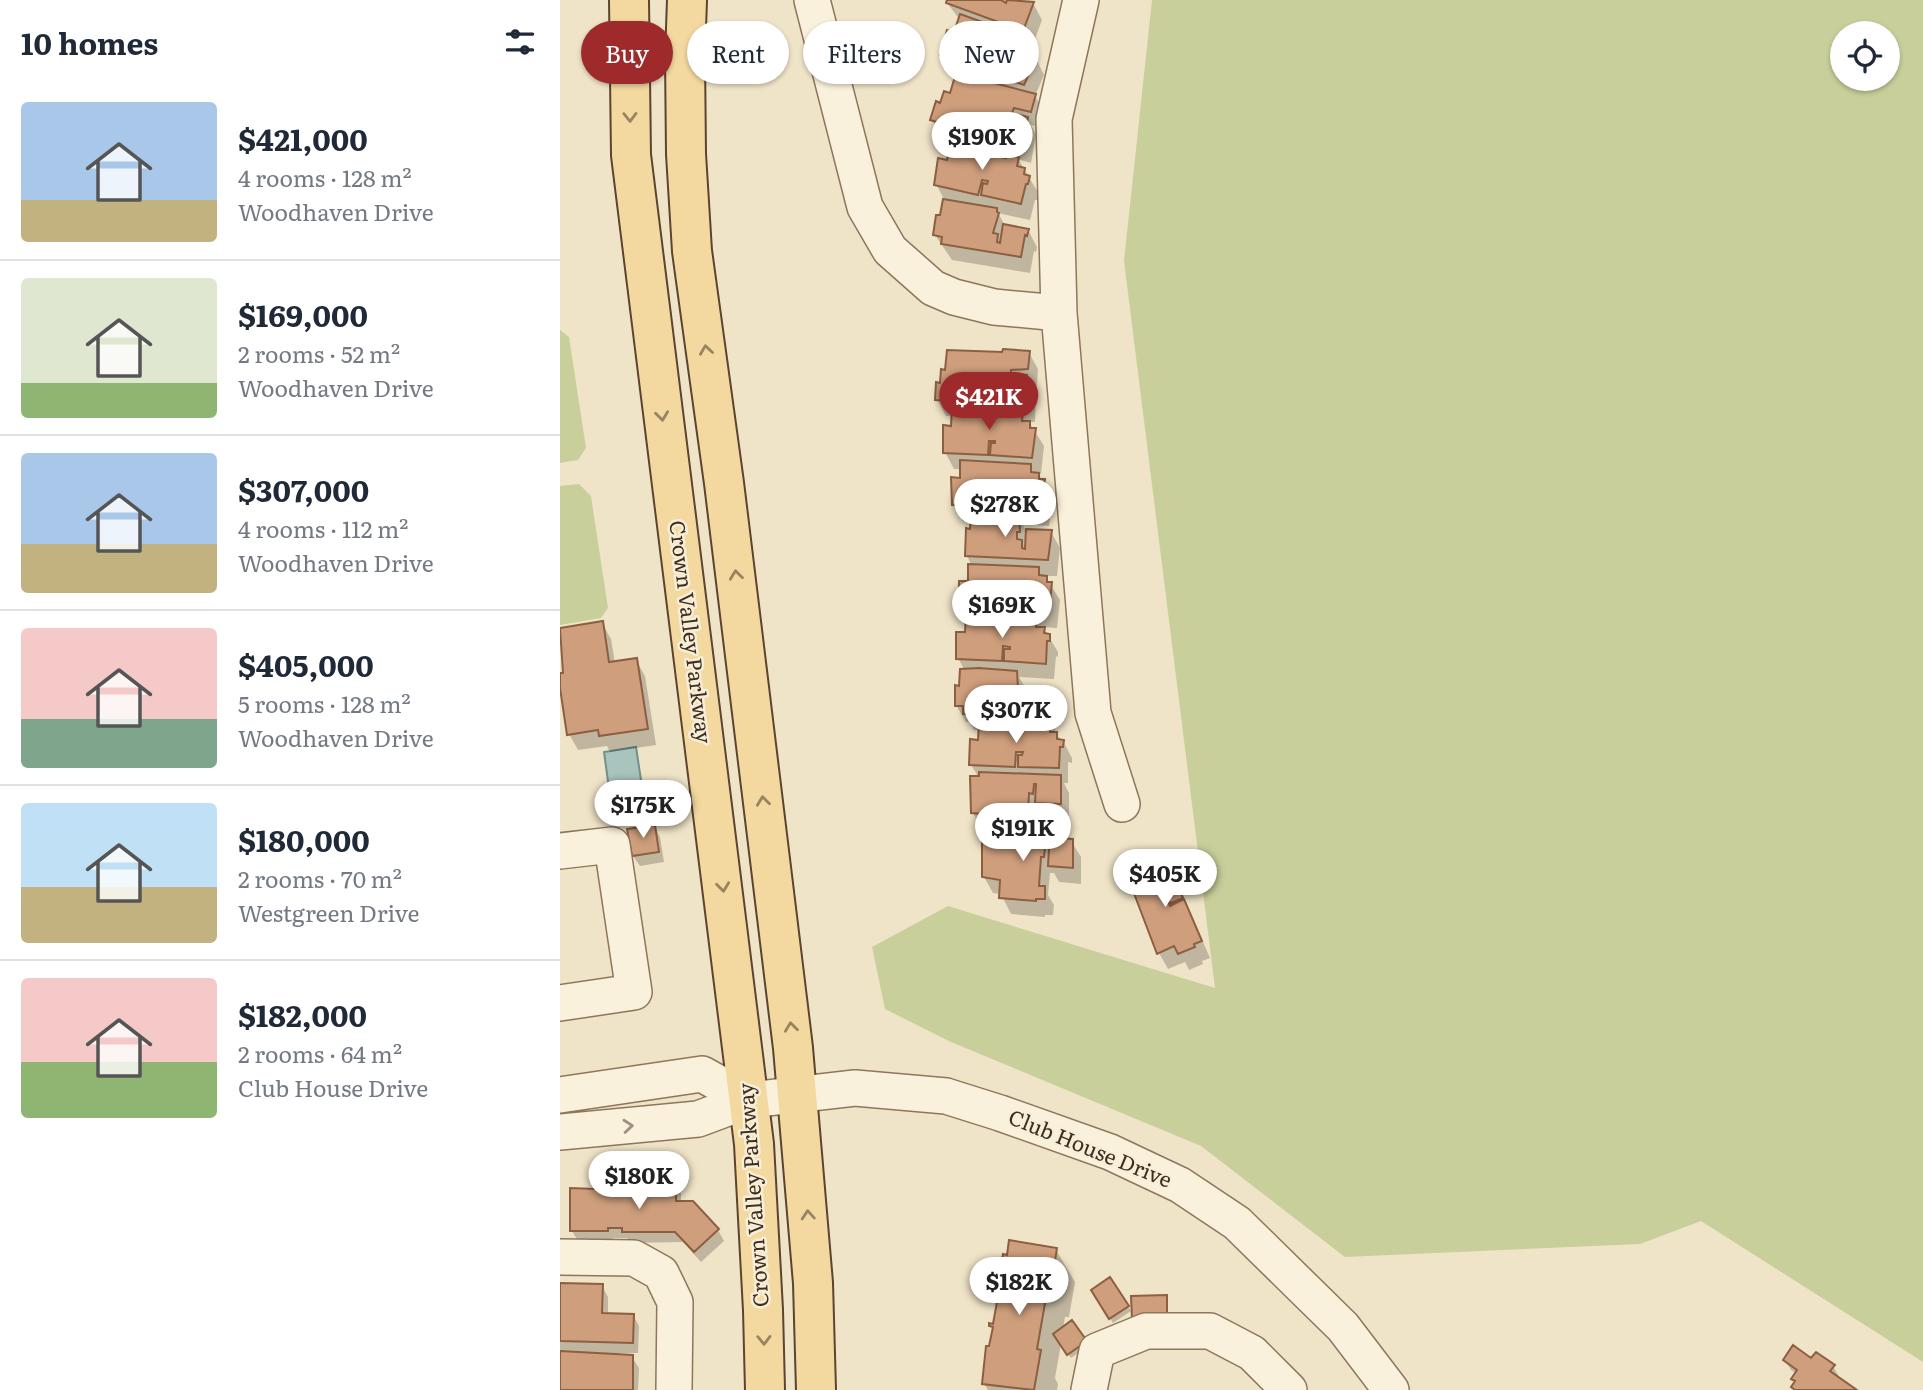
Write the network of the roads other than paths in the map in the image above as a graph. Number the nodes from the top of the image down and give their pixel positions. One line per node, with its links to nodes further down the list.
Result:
1 (629, 0): 11 (main road, Crown Valley Parkway, one-way to 11)
2 (687, 0): 10 (main road, one-way to 2)
3 (812, 0): 5 (street)
4 (1080, 0): 5 (street)
5 (1059, 313): 6 (street)
6 (1122, 804)
7 (560, 851): 8 (street)
8 (560, 1003)
9 (560, 1095): 11 (street)
10 (798, 1095): 11 (street, Club House Drive); 16 (main road, one-way to 10); 19 (street, Club House Drive)
11 (749, 1100): 12 (street, Club House Drive, one-way to 11); 15 (main road, Crown Valley Parkway, one-way to 15)
12 (560, 1132)
13 (560, 1257): 14 (street)
14 (674, 1390)
15 (765, 1390)
16 (816, 1390)
17 (1088, 1390): 18 (street)
18 (1289, 1390)
19 (1391, 1390)

